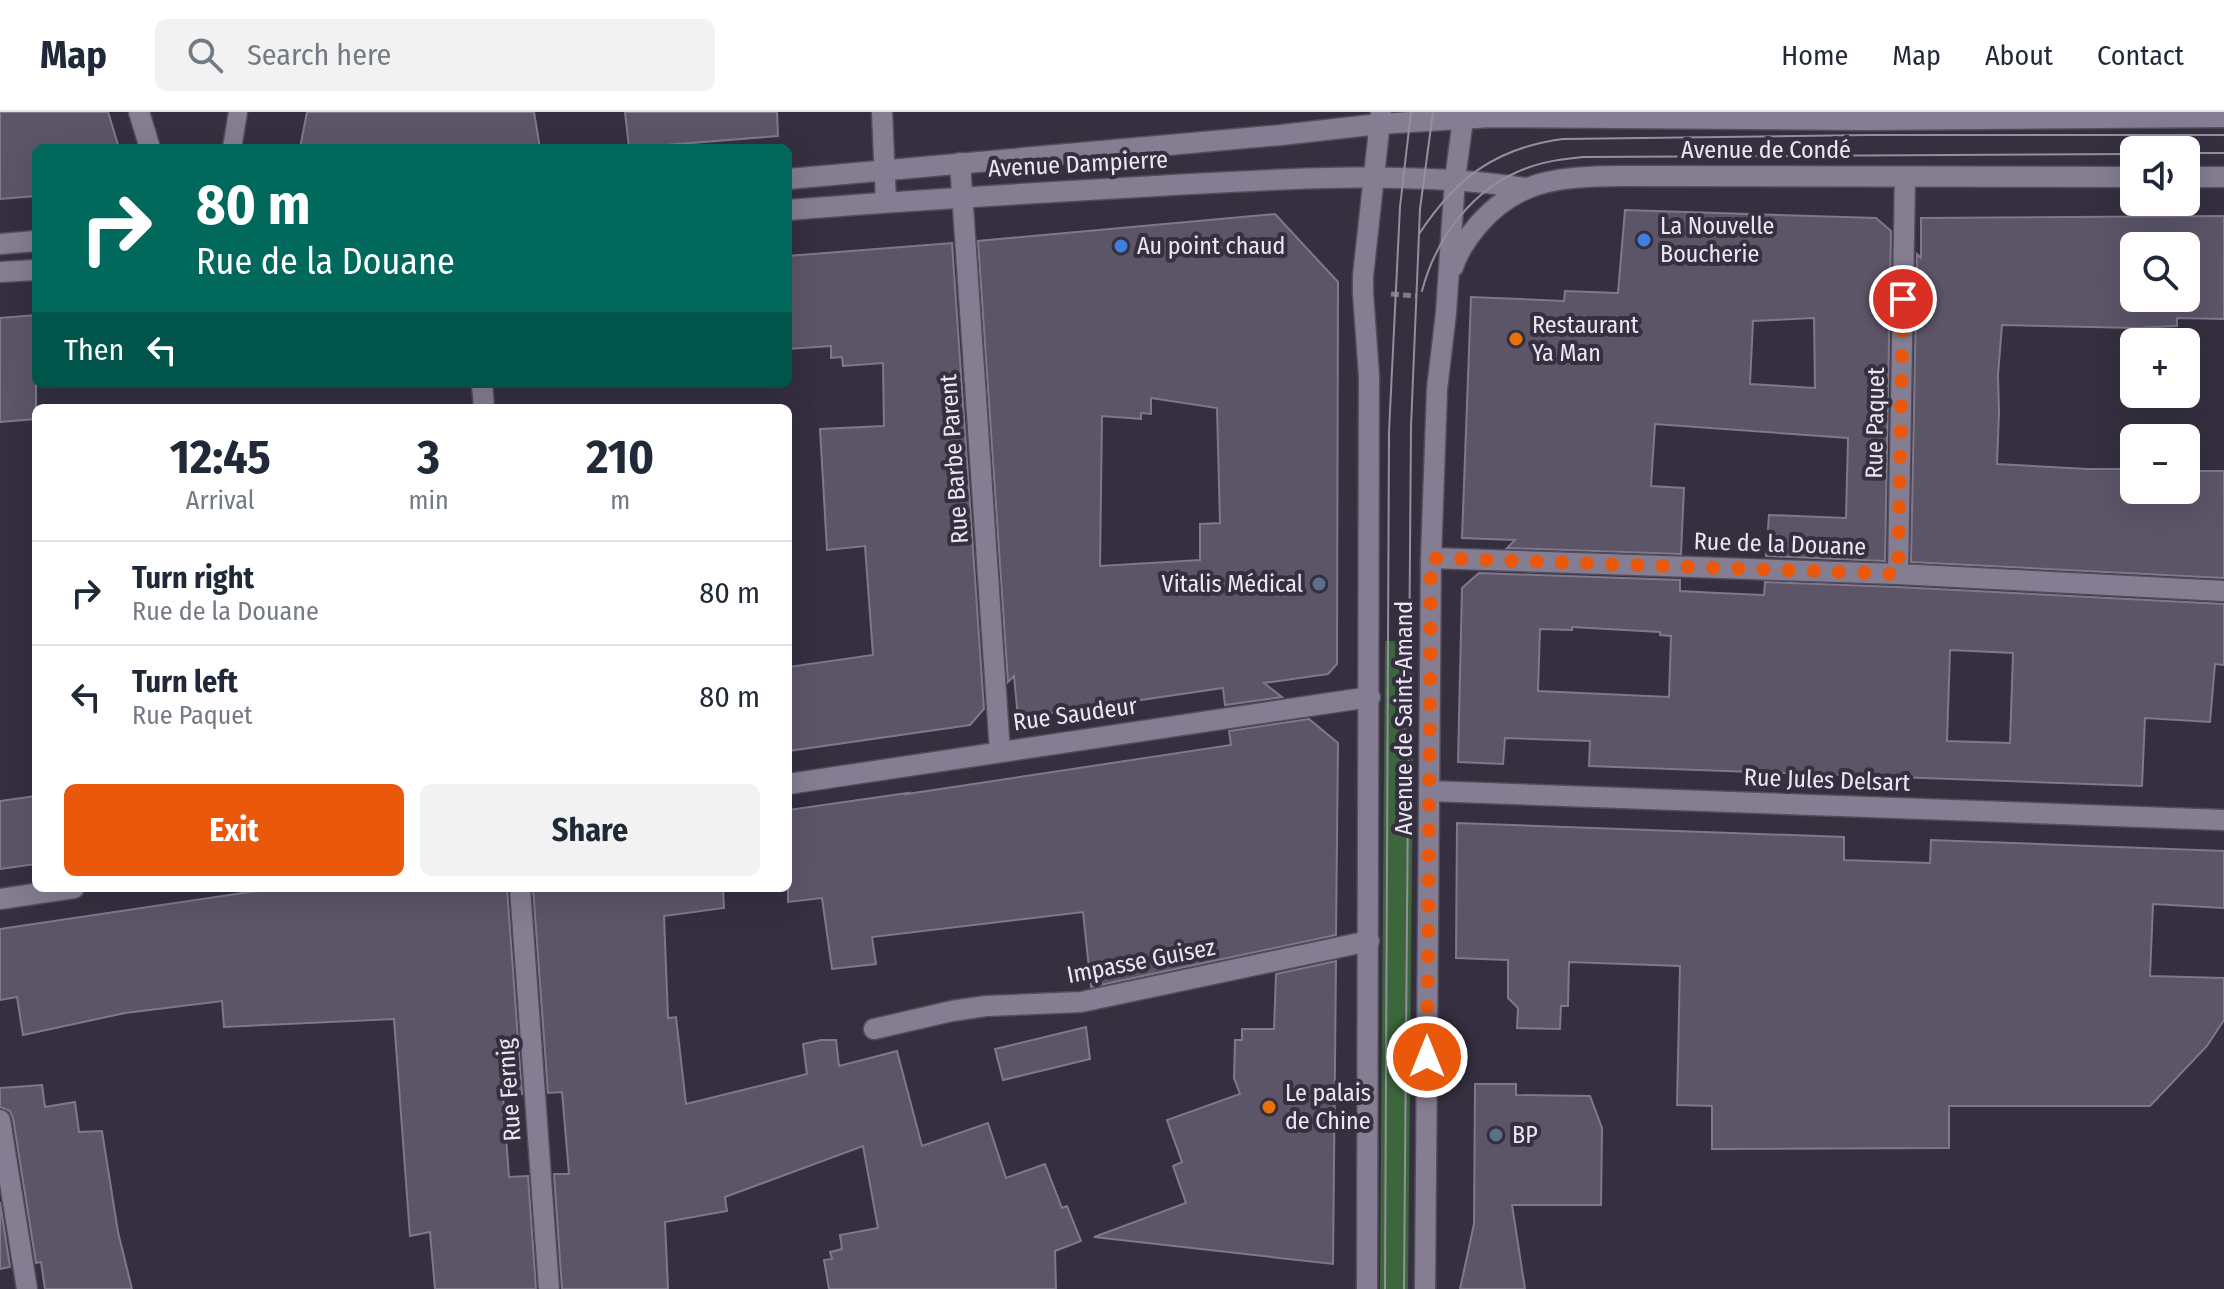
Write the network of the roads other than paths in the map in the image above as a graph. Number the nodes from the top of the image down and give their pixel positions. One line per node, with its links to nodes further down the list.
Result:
1 (139, 112): 8 (main road)
2 (238, 112): 9 (lane)
3 (882, 112): 11 (main road)
4 (1545, 114): 5 (main road); 6 (main road)
5 (1464, 116): 7 (main road); 18 (main road, Avenue de Saint-Amand)
6 (2224, 117)
7 (1380, 118): 10 (main road); 17 (main road, Avenue de Saint-Amand)
8 (149, 144)
9 (233, 144)
10 (960, 163): 11 (main road); 20 (main road, Rue Barbe Parent)
11 (884, 170): 16 (main road); 21 (main road)
12 (1905, 177): 13 (main road, Avenue de Condé); 19 (main road, Avenue de Condé); 29 (main road, Rue Paquet)
13 (2120, 177)
14 (2200, 177): 15 (main road)
15 (2224, 177)
16 (792, 179)
17 (1372, 179): 18 (main road, Avenue Dampierre); 20 (main road, Avenue Dampierre); 31 (main road, Avenue de Saint-Amand)
18 (1455, 179): 19 (main road, Avenue Dampierre); 27 (main road, Avenue de Saint-Amand)
19 (1526, 188): 27 (main road, Avenue de Condé)
20 (963, 197): 21 (main road, Avenue Dampierre); 32 (main road, Rue Barbe Parent)
21 (886, 202): 22 (main road, Avenue Dampierre)
22 (792, 210)
23 (32, 241): 24 (main road)
24 (0, 244)
25 (32, 270): 26 (main road)
26 (0, 272)
27 (1447, 290): 28 (main road, Avenue de Saint-Amand)
28 (1431, 558): 29 (main road, Rue de la Douane); 34 (main road, Avenue de Saint-Amand)
29 (1898, 574): 30 (main road, Rue de la Douane)
30 (2224, 591)
31 (1370, 697): 32 (main road, Rue Saudeur); 39 (main road, Avenue de Saint-Amand)
32 (1000, 752): 33 (main road, Rue Saudeur)
33 (792, 783)
34 (1429, 791): 35 (main road, Rue Jules Delsart); 45 (main road, Avenue de Saint-Amand)
35 (2224, 820)
36 (47, 892): 38 (main road)
37 (520, 892): 43 (main road, Rue Fernig)
38 (0, 899)
39 (1369, 941): 40 (main road, Impasse Guisez); 44 (main road, Avenue de Saint-Amand)
40 (874, 1029)
41 (0, 1120): 42 (main road)
42 (27, 1289)
43 (549, 1289)
44 (1367, 1289)
45 (1425, 1289)

